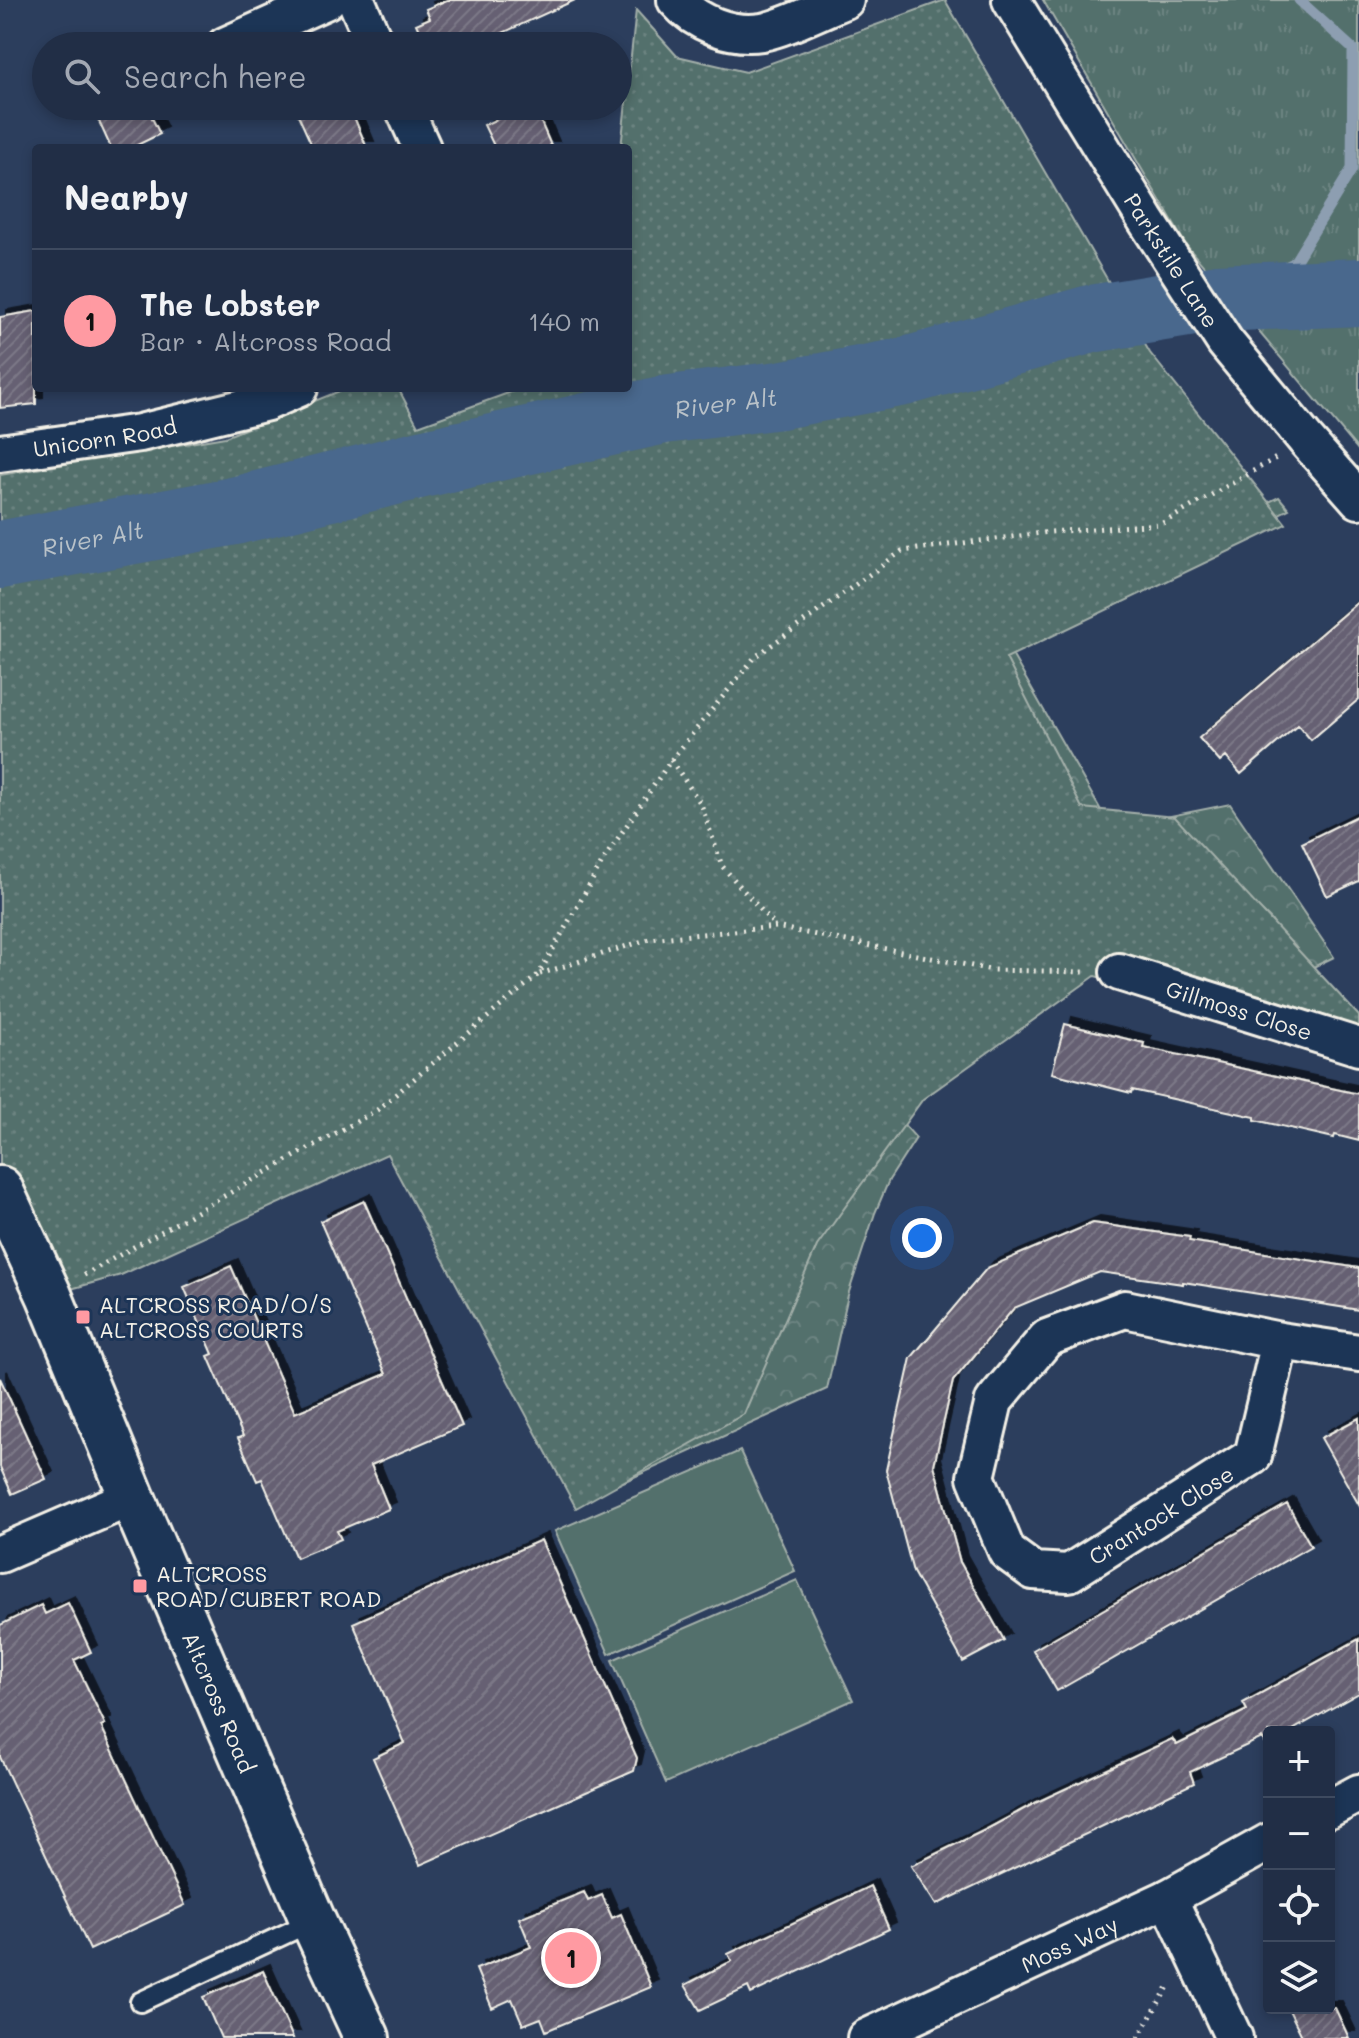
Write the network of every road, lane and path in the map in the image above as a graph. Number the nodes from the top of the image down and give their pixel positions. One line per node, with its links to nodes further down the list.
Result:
1 (327, 0): 6 (street)
2 (356, 0): 7 (street)
3 (676, 0): 4 (street)
4 (845, 0)
5 (1011, 0): 11 (street, Parkstile Lane)
6 (256, 32)
7 (370, 32)
8 (409, 120): 9 (street)
9 (420, 144)
10 (290, 392): 12 (street, Unicorn Road)
11 (1306, 440): 13 (street, Parkstile Lane); 14 (path)
12 (0, 453)
13 (1359, 500)
14 (671, 760): 15 (path); 17 (path)
15 (776, 927): 16 (path); 17 (path)
16 (1119, 972): 18 (street, Gillmoss Close)
17 (539, 974): 20 (path)
18 (1359, 1047)
19 (0, 1189): 20 (street, Altcross Road)
20 (49, 1295): 23 (street, Altcross Road)
21 (1280, 1341): 21 (street, Crantock Close); 22 (street, Crantock Close)
22 (1359, 1353)
23 (132, 1497): 24 (street); 29 (street, Altcross Road)
24 (0, 1554)
25 (1359, 1793): 26 (street)
26 (1335, 1806)
27 (1263, 1845): 28 (street, Moss Way)
28 (1168, 1898): 30 (street); 33 (street, Moss Way)
29 (313, 1921): 31 (lane); 32 (street, Altcross Road)
30 (1191, 1948): 34 (path); 35 (street)
31 (140, 2002)
32 (367, 2038)
33 (866, 2038)
34 (1138, 2038)
35 (1234, 2038)

